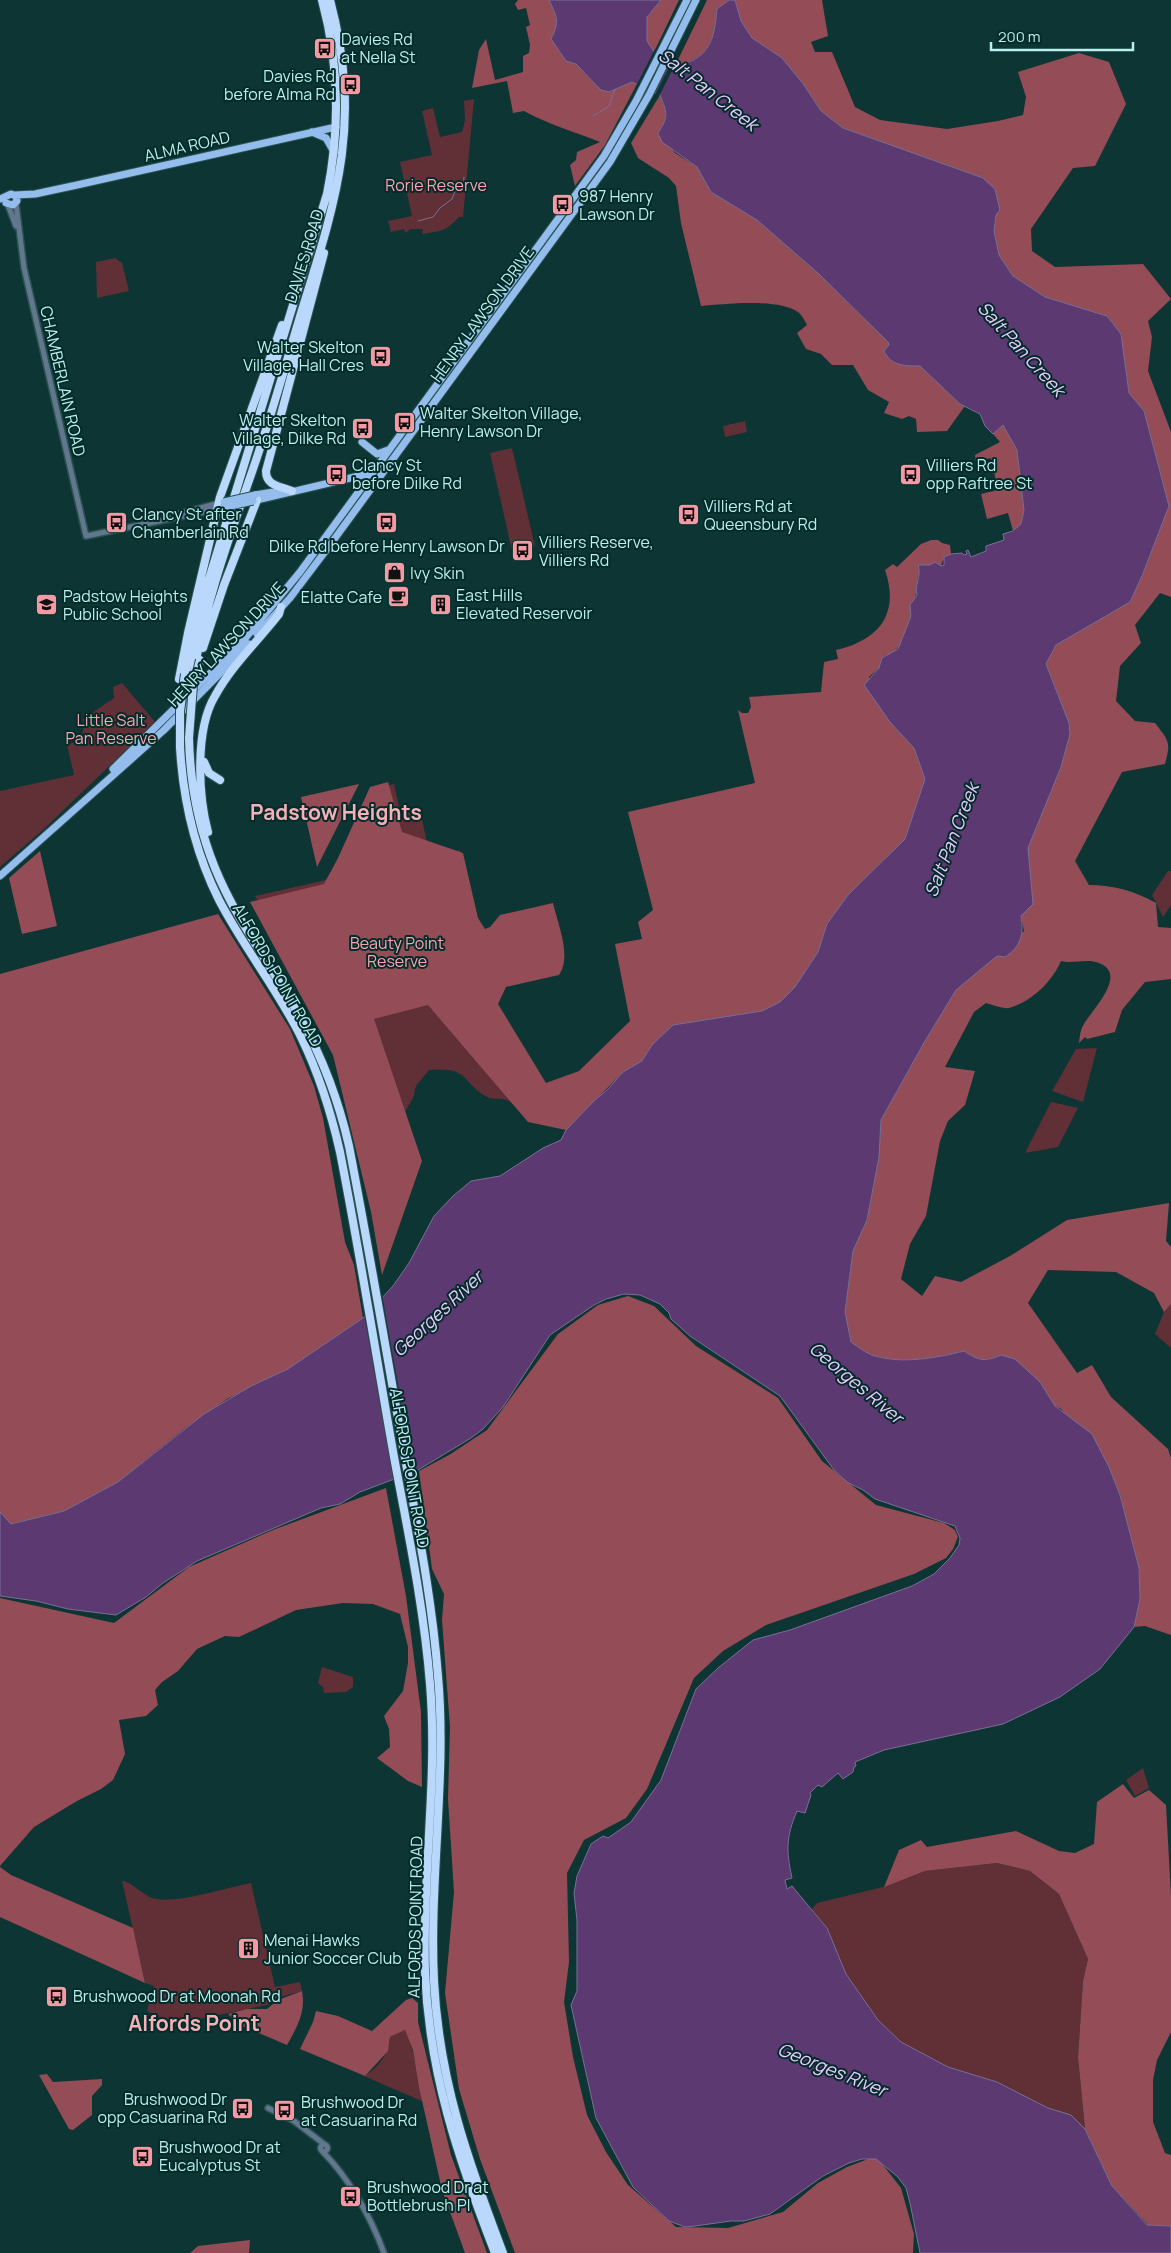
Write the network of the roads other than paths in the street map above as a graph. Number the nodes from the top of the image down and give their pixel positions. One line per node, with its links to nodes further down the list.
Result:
1 (322, 0): 7 (highway, DAVIES ROAD)
2 (330, 0): 6 (highway, DAVIES ROAD)
3 (687, 0): 5 (main road, HENRY LAWSON DRIVE)
4 (696, 0): 5 (main road, HENRY LAWSON DRIVE)
5 (640, 102): 16 (main road, HENRY LAWSON DRIVE); 18 (main road, HENRY LAWSON DRIVE)
6 (346, 125): 7 (highway, ALMA ROAD); 10 (highway, DAVIES ROAD)
7 (336, 127): 8 (main road, ALMA ROAD); 9 (highway, DAVIES ROAD)
8 (312, 132): 9 (main road); 11 (main road, ALMA ROAD)
9 (334, 152): 14 (highway, DAVIES ROAD)
10 (337, 193): 20 (highway); 24 (highway, DAVIES ROAD)
11 (16, 200): 12 (main road, ALMA ROAD); 13 (street, CHAMBERLAIN ROAD)
12 (4, 201): 13 (street, CHAMBERLAIN ROAD)
13 (18, 231): 23 (street, CHAMBERLAIN ROAD)
14 (306, 263): 23 (highway); 24 (highway, DAVIES ROAD)
15 (362, 442): 16 (main road)
16 (389, 450): 17 (main road, HENRY LAWSON DRIVE)
17 (375, 468): 18 (main road); 19 (main road); 21 (main road, HENRY LAWSON DRIVE)
18 (380, 477): 25 (main road, HENRY LAWSON DRIVE)
19 (342, 480): 20 (main road); 21 (main road)
20 (292, 490): 22 (main road)
21 (359, 491): 25 (main road, HENRY LAWSON DRIVE)
22 (255, 499): 23 (main road, bridge); 26 (highway)
23 (221, 505): 27 (highway)
24 (234, 512): 26 (highway, ALFORDS POINT ROAD); 27 (highway, ALFORDS POINT ROAD)
25 (279, 604): 28 (highway); 30 (main road, HENRY LAWSON DRIVE)
26 (198, 659): 31 (highway, ALFORDS POINT ROAD, bridge)
27 (182, 676): 34 (highway, ALFORDS POINT ROAD, bridge)
28 (203, 743): 29 (highway); 31 (highway)
29 (220, 780)
30 (0, 876)
31 (230, 899): 35 (highway, ALFORDS POINT ROAD)
32 (268, 2108): 33 (street)
33 (384, 2253)
34 (494, 2253)
35 (503, 2253)

